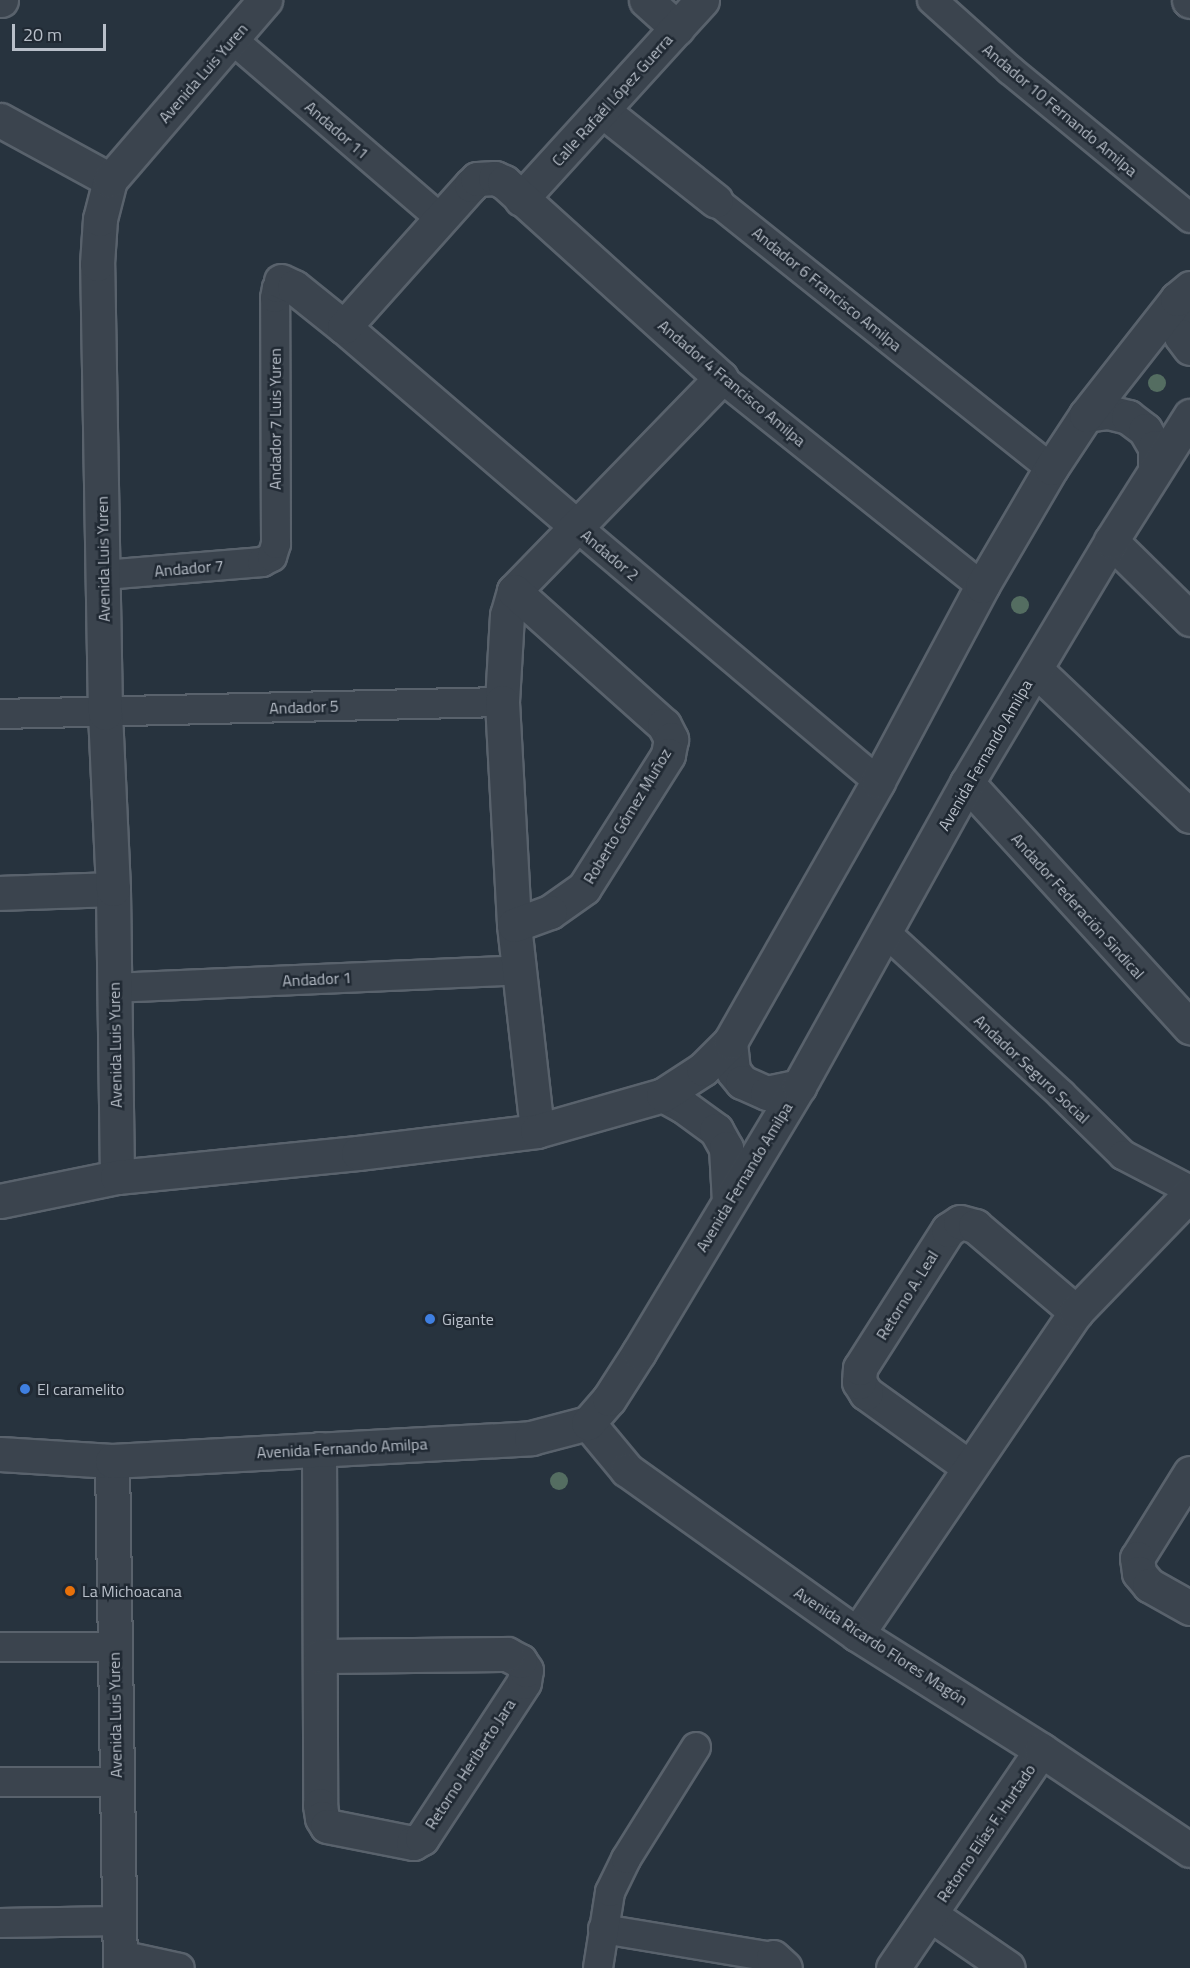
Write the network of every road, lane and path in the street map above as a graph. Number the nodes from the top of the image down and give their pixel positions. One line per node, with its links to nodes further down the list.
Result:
1 (265, 0): 6 (street, Avenida Luis Yuren)
2 (646, 0): 5 (street)
3 (702, 0): 5 (street, Calle Rafaél López Guerra)
4 (932, 0): 12 (street, Andador 10 Fernando Amilpa)
5 (677, 28): 7 (street, Calle Rafaél López Guerra)
6 (233, 40): 9 (street, Avenida Luis Yuren); 13 (street, Andador 11)
7 (603, 111): 10 (street, Calle Rafaél López Guerra); 11 (street, Andador 6 Francisco Amilpa)
8 (0, 120): 9 (street)
9 (110, 180): 26 (street, Avenida Luis Yuren)
10 (521, 199): 13 (street, Andador 4 Francisco Amilpa); 18 (street, Andador 4 Francisco Amilpa)
11 (716, 201): 21 (street, Andador 6 Francisco Amilpa)
12 (1190, 218)
13 (441, 219): 16 (street)
14 (281, 281): 16 (street, Andador 2); 25 (street, Andador 7 Luis Yuren)
15 (1184, 293): 17 (street); 19 (street)
16 (344, 327): 23 (street, Andador 2)
17 (1190, 348)
18 (721, 378): 23 (street); 27 (street, Andador 4 Francisco Amilpa)
19 (1086, 416): 21 (street); 22 (street)
20 (1190, 416): 22 (street, Avenida Fernando Amilpa)
21 (1051, 468): 27 (street)
22 (1155, 470): 24 (street, Avenida Fernando Amilpa)
23 (577, 527): 28 (street); 34 (street, Andador 2)
24 (1111, 541): 29 (street); 30 (street, Avenida Fernando Amilpa)
25 (272, 557): 26 (street, Andador 7)
26 (104, 574): 32 (street, Avenida Luis Yuren)
27 (982, 586): 34 (street)
28 (514, 591): 31 (street); 39 (street, Roberto Gómez Muñoz)
29 (1190, 619)
30 (1036, 670): 35 (street, Avenida Fernando Amilpa); 36 (street)
31 (502, 702): 32 (street, Andador 5); 39 (street)
32 (105, 713): 33 (street, Andador 5); 37 (street, Avenida Luis Yuren)
33 (0, 714)
34 (878, 781): 44 (street)
35 (967, 783): 40 (street, Avenida Fernando Amilpa); 43 (street, Andador Federación Sindical)
36 (1190, 816)
37 (112, 889): 38 (street); 42 (street, Avenida Luis Yuren)
38 (0, 893)
39 (514, 925): 41 (street)
40 (885, 932): 45 (street, Avenida Fernando Amilpa); 49 (street, Andador Seguro Social)
41 (519, 970): 42 (street, Andador 1); 47 (street)
42 (114, 988): 48 (street, Avenida Luis Yuren)
43 (1190, 1027)
44 (730, 1042): 45 (street); 46 (street)
45 (799, 1086): 51 (street, Avenida Fernando Amilpa)
46 (663, 1095): 47 (street); 51 (street)
47 (537, 1131): 48 (street)
48 (117, 1177): 50 (street)
49 (1190, 1192): 52 (street)
50 (0, 1200)
51 (729, 1201): 53 (street, Avenida Fernando Amilpa)
52 (1077, 1312): 57 (street); 57 (street, Retorno A. Leal)
53 (588, 1424): 54 (street, Avenida Fernando Amilpa); 60 (street, Avenida Ricardo Flores Magón)
54 (319, 1449): 56 (street, Avenida Fernando Amilpa); 63 (street, Retorno Heriberto Jara)
55 (0, 1454): 56 (street, Avenida Fernando Amilpa)
56 (112, 1461): 62 (street, Avenida Luis Yuren)
57 (969, 1467): 60 (street)
58 (1190, 1473): 59 (street)
59 (1190, 1608)
60 (857, 1634): 65 (street, Avenida Ricardo Flores Magón)
61 (0, 1647): 62 (street)
62 (114, 1647): 67 (street, Avenida Luis Yuren)
63 (320, 1656): 63 (street, Retorno Heriberto Jara)
64 (696, 1747): 72 (street)
65 (1041, 1750): 68 (street, Avenida Ricardo Flores Magón); 69 (street, Retorno Elías F. Hurtado)
66 (0, 1782): 67 (street)
67 (116, 1782): 70 (street, Avenida Luis Yuren)
68 (1190, 1850)
69 (931, 1916): 77 (street, Retorno Elías F. Hurtado); 78 (street, Retorno Elías F. Hurtado)
70 (120, 1921): 71 (street); 73 (street, Avenida Luis Yuren)
71 (0, 1923)
72 (603, 1929): 74 (street); 76 (street)
73 (120, 1961): 75 (street)
74 (779, 1963)
75 (180, 1968)
76 (598, 1968)
77 (893, 1968)
78 (1008, 1968)

